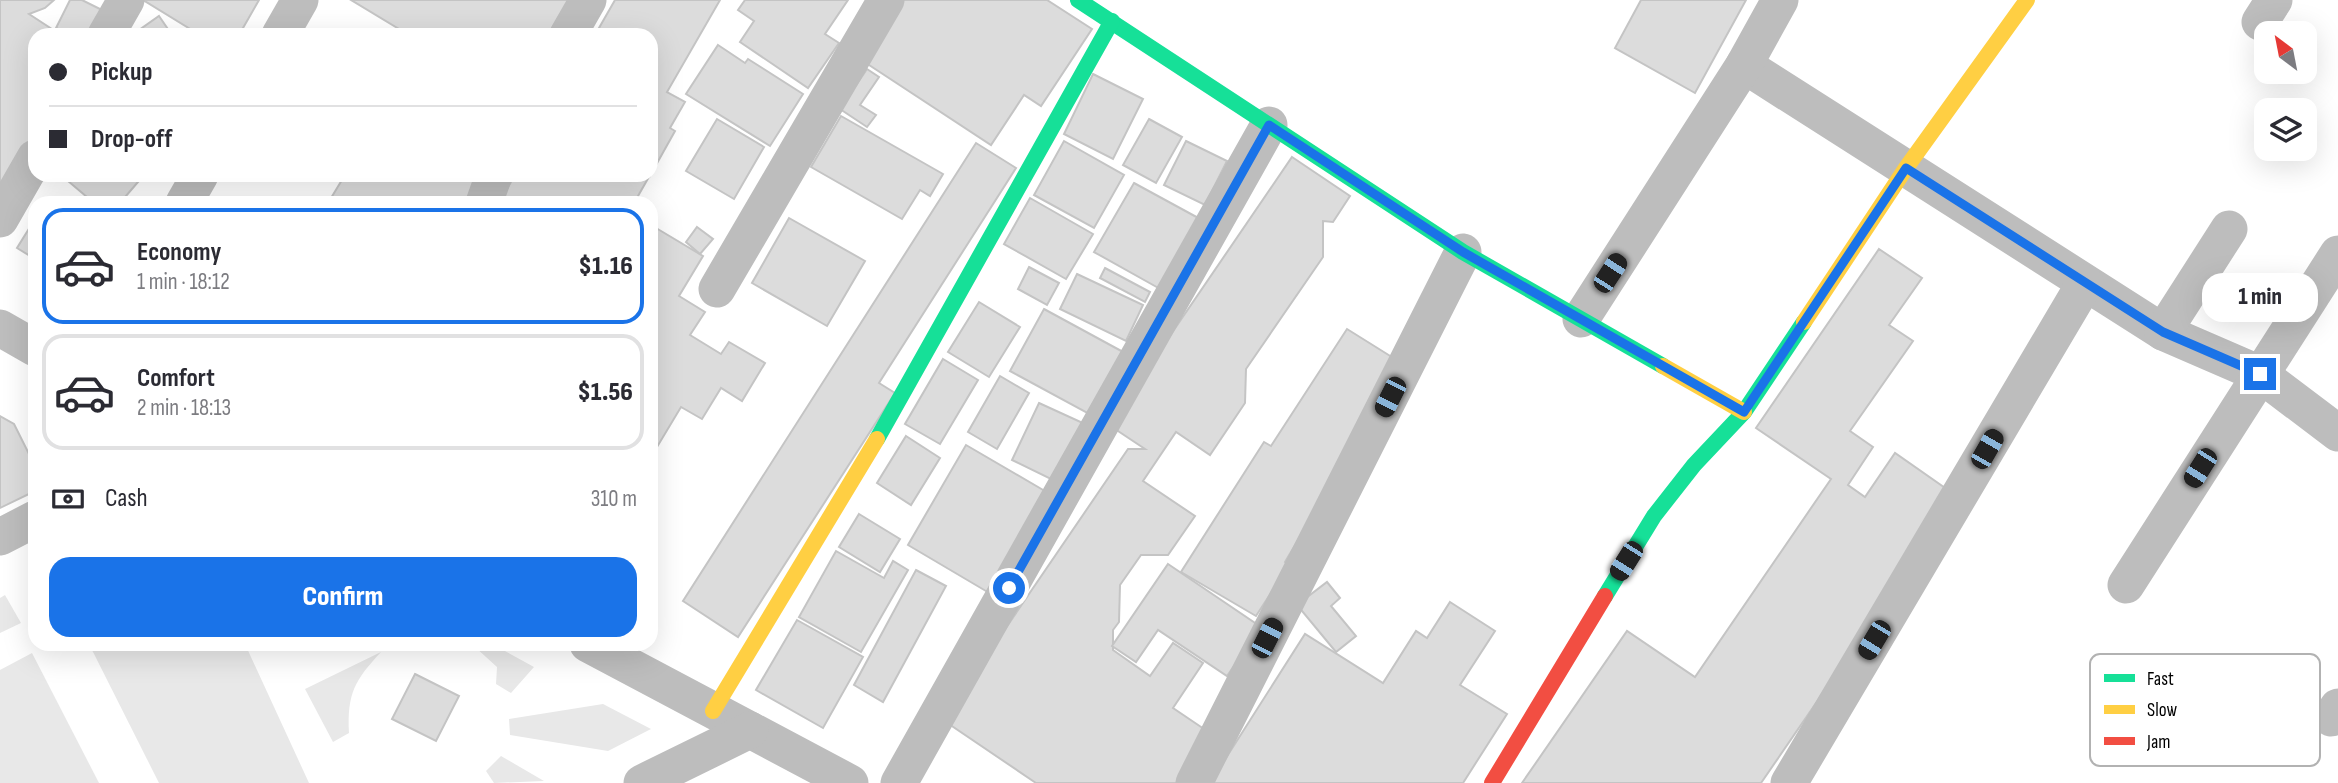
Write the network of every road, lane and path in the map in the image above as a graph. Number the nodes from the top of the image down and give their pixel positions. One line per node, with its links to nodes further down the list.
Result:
1 (126, 0): 9 (street)
2 (300, 0): 10 (street)
3 (588, 0): 11 (street)
4 (886, 0): 21 (street)
5 (1078, 0): 8 (street)
6 (1780, 0): 12 (street)
7 (2027, 0): 14 (street)
8 (1112, 21): 13 (street); 33 (street)
9 (110, 28)
10 (284, 28)
11 (572, 28)
12 (1744, 65): 14 (street); 22 (street)
13 (1269, 125): 18 (street); 37 (street)
14 (1906, 168): 20 (street); 27 (street)
15 (28, 170): 16 (street)
16 (0, 219)
17 (2229, 229): 24 (street)
18 (1463, 252): 22 (street); 38 (street)
19 (2338, 254): 26 (street)
20 (2085, 283): 24 (street); 40 (street)
21 (718, 289)
22 (1581, 319): 27 (street)
23 (0, 328): 25 (street)
24 (2163, 332): 26 (street)
25 (28, 344)
26 (2260, 374): 28 (street); 31 (street)
27 (1744, 412): 39 (street)
28 (2338, 433)
29 (28, 523): 30 (street)
30 (0, 537)
31 (2126, 585)
32 (601, 651): 33 (street)
33 (713, 711): 34 (street)
34 (750, 730): 35 (street); 36 (street)
35 (642, 783)
36 (850, 783)
37 (899, 783)
38 (1194, 783)
39 (1492, 783)
40 (1789, 783)

